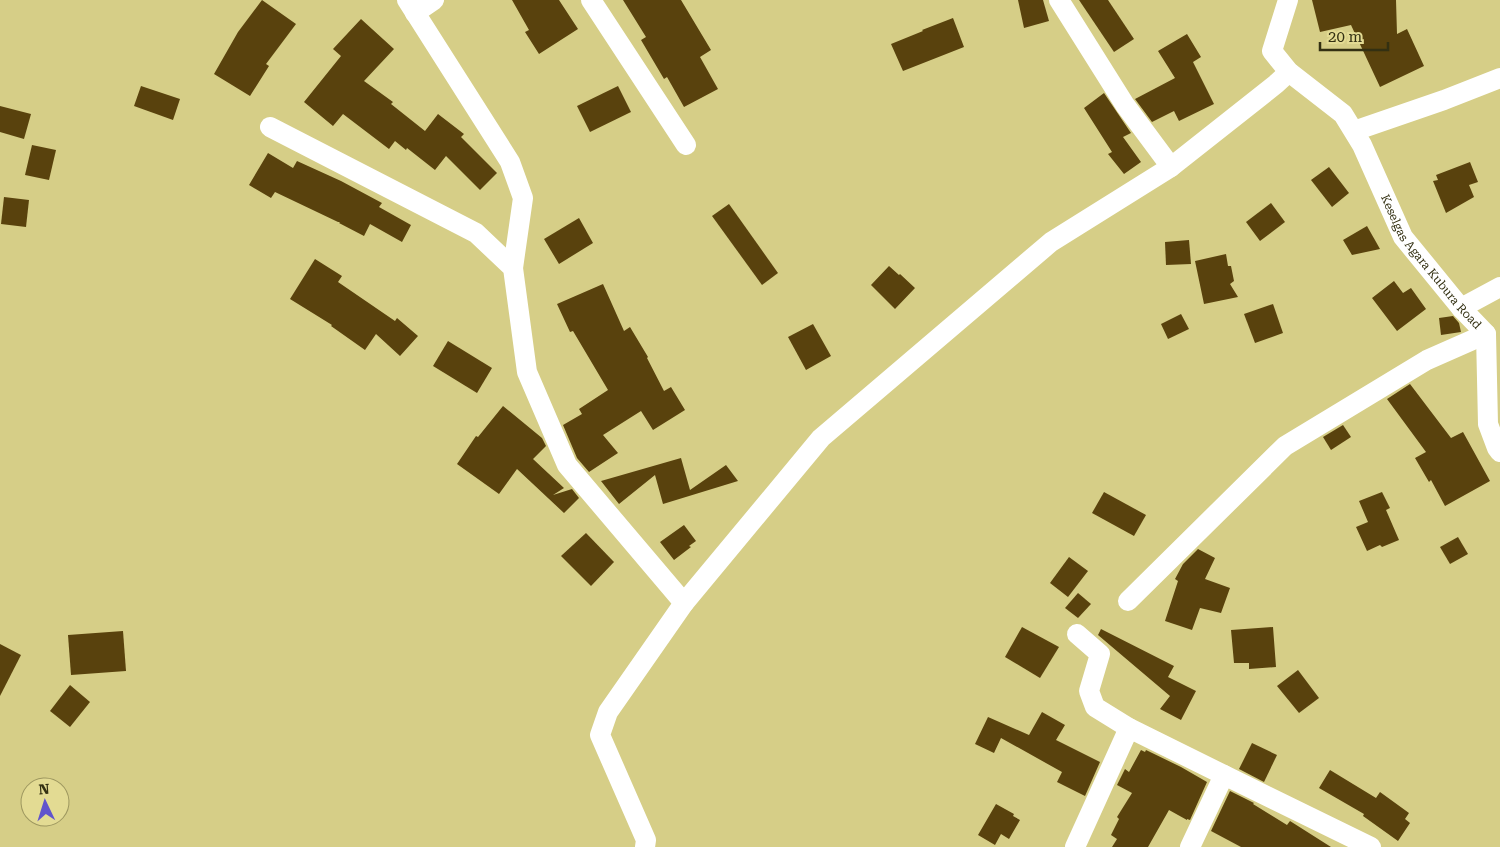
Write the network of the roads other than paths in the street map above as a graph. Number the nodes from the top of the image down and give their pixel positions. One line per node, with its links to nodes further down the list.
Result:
1 (434, 0): 5 (street)
2 (590, 0): 10 (street)
3 (1059, 0): 11 (street)
4 (1288, 0): 6 (street, Keselgas Agara Kubura Road)
5 (411, 6): 12 (street)
6 (1289, 72): 9 (street, Keselgas Agara Kubura Road); 11 (street)
7 (1500, 78): 9 (street)
8 (270, 127): 12 (street)
9 (1354, 132): 14 (street, Keselgas Agara Kubura Road)
10 (686, 145)
11 (1171, 167): 18 (street)
12 (513, 268): 18 (street)
13 (1500, 287): 14 (street)
14 (1461, 308): 15 (street, Keselgas Agara Kubura Road)
15 (1486, 334): 16 (street, Keselgas Agara Kubura Road); 17 (street)
16 (1500, 452)
17 (1128, 601)
18 (684, 603): 22 (street)
19 (1077, 634): 20 (street)
20 (1129, 728): 21 (street); 23 (street)
21 (1224, 776): 24 (street); 25 (street)
22 (645, 847)
23 (1075, 847)
24 (1190, 847)
25 (1371, 847)

